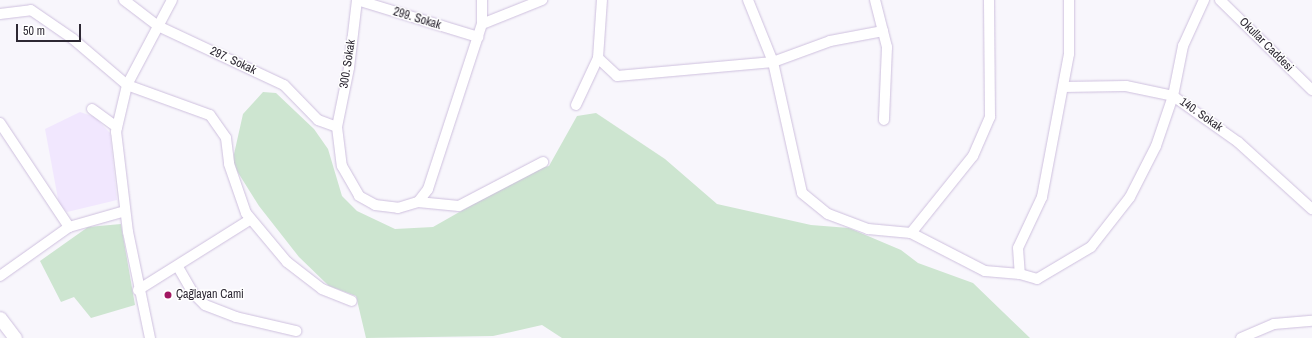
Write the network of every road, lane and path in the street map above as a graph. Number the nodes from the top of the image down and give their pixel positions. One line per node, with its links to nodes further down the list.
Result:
1 (124, 0): 15 (street, 297. Sokak)
2 (172, 0): 15 (street)
3 (357, 0): 17 (street, 299. Sokak); 29 (street, 300. Sokak)
4 (482, 0): 14 (street)
5 (542, 0): 14 (street)
6 (602, 0): 18 (street)
7 (748, 0): 19 (street)
8 (874, 0): 16 (street)
9 (989, 0): 36 (street)
10 (1069, 0): 21 (street)
11 (1204, 0): 23 (street)
12 (1220, 0): 22 (street, Okullar Caddesi)
13 (0, 14): 20 (street)
14 (482, 24): 17 (street)
15 (158, 26): 20 (street); 29 (street, 297. Sokak)
16 (883, 31): 19 (street); 26 (street)
17 (478, 37): 31 (street)
18 (598, 58): 19 (street); 24 (street)
19 (773, 62): 36 (street)
20 (127, 85): 28 (street); 34 (street)
21 (1063, 87): 23 (street, 140. Sokak); 38 (street)
22 (1312, 90)
23 (1173, 96): 32 (street, 140. Sokak); 38 (street)
24 (576, 106)
25 (92, 109): 28 (street)
26 (884, 120)
27 (0, 123): 35 (street)
28 (117, 127): 33 (street)
29 (337, 127): 31 (street, 300. Sokak)
30 (543, 162): 31 (street)
31 (418, 202)
32 (1312, 209)
33 (125, 211): 35 (street); 40 (street)
34 (251, 219): 37 (street); 41 (street)
35 (69, 227): 39 (street)
36 (911, 233): 38 (street)
37 (178, 267): 40 (street); 44 (street)
38 (1020, 274)
39 (0, 276)
40 (138, 290): 46 (street)
41 (352, 301)
42 (0, 318): 45 (main road)
43 (1312, 321): 47 (street)
44 (296, 331)
45 (8, 334)
46 (150, 338)
47 (1241, 338)

